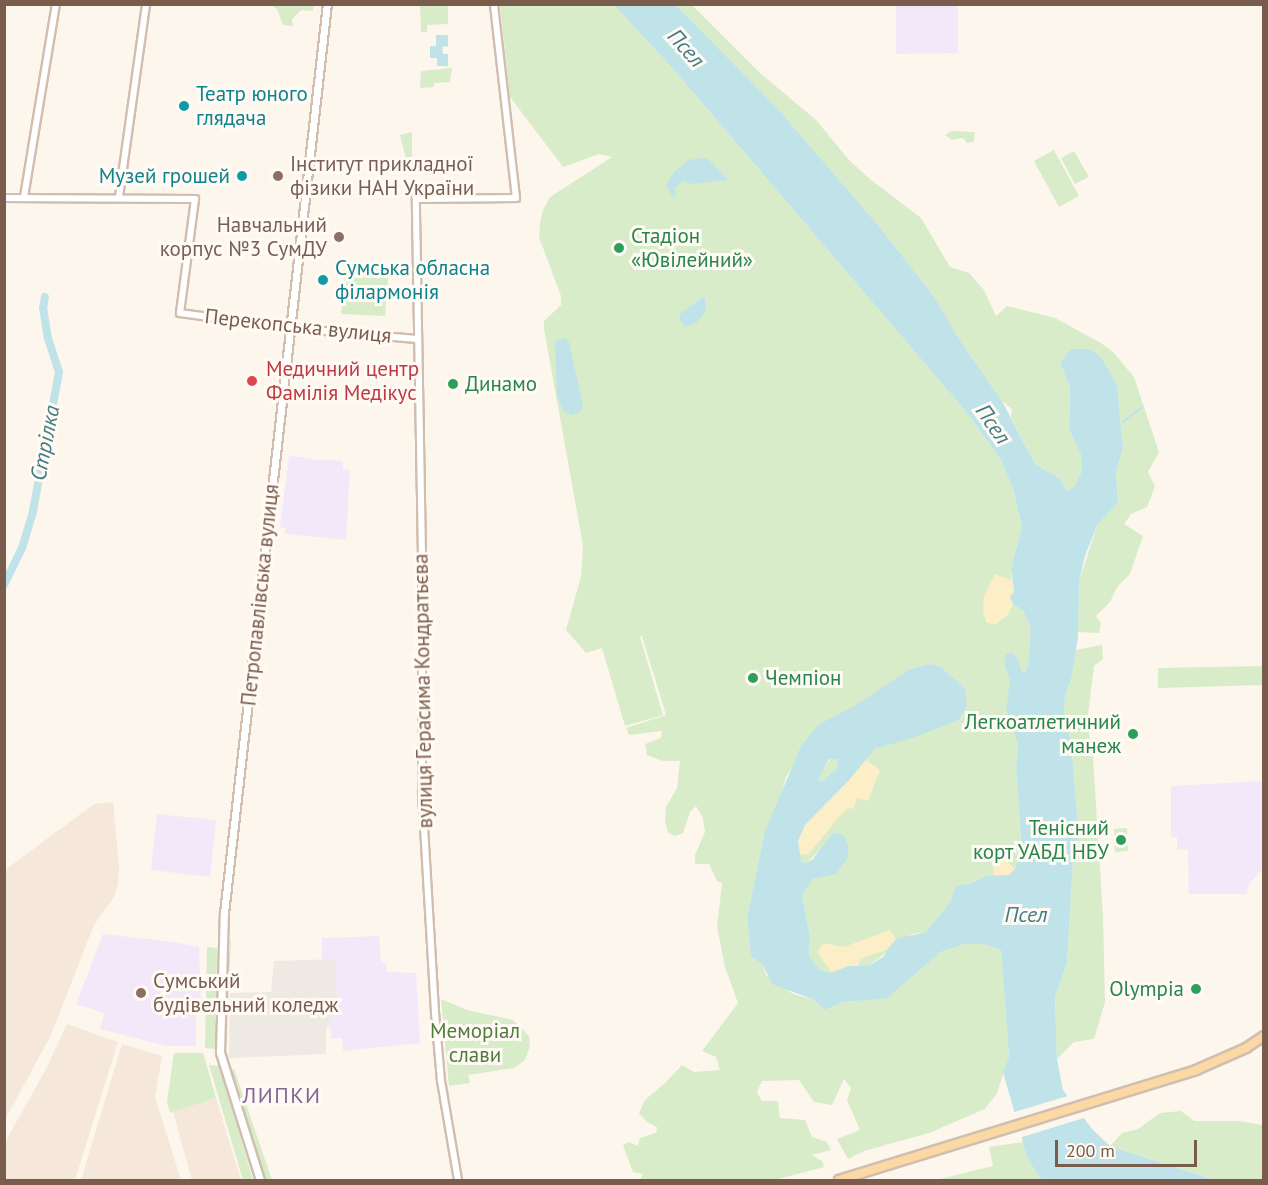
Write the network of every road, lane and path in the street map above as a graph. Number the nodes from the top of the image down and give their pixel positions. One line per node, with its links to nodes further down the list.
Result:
1 (56, 4): 5 (street)
2 (327, 4): 8 (main road, Петропавлівська вулиця)
3 (494, 4): 9 (street, вулиця Герасима Кондратьєва)
4 (146, 5): 6 (street)
5 (24, 197): 6 (street); 7 (street)
6 (119, 197): 8 (street, Перекопська вулиця)
7 (4, 198)
8 (290, 328): 9 (street, Перекопська вулиця); 11 (main road, Петропавлівська вулиця)
9 (417, 339): 12 (street, вулиця Герасима Кондратьєва)
10 (1263, 1036): 13 (main road)
11 (260, 1180)
12 (458, 1180)
13 (839, 1180)

